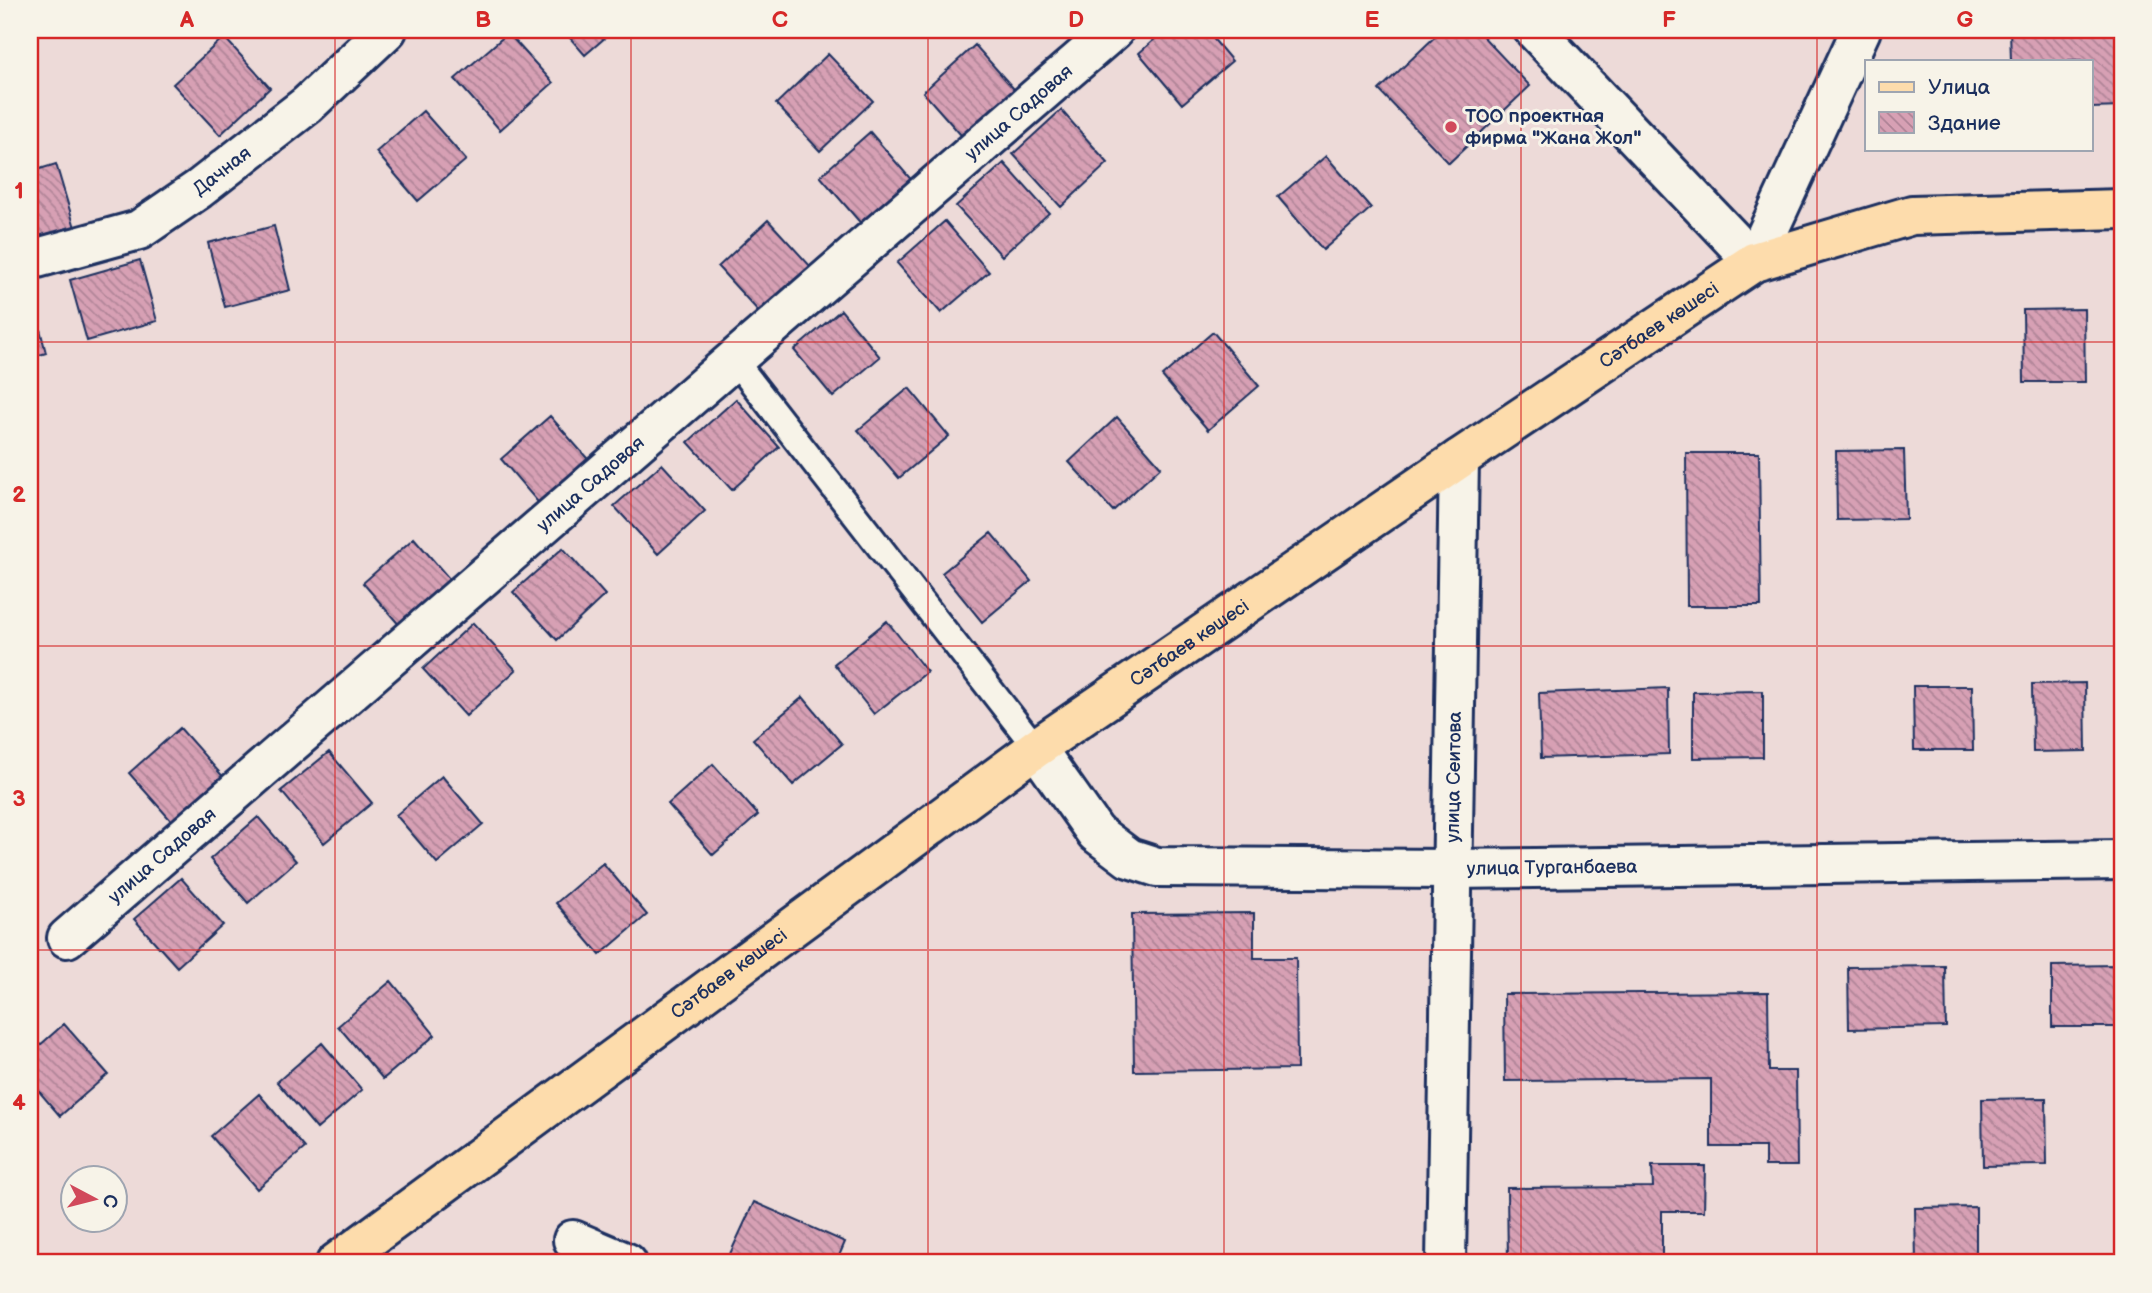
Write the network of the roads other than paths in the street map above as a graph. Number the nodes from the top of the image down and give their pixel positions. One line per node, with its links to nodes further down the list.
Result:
1 (387, 30): 6 (street, Дачная)
2 (1114, 30): 8 (street, улица Садовая)
3 (1534, 30): 7 (street)
4 (1861, 30): 7 (street)
5 (2122, 209): 7 (main road, Сәтбаев көшесі)
6 (30, 260)
7 (1754, 262): 9 (main road, Сәтбаев көшесі)
8 (734, 361): 10 (lane); 13 (street, улица Садовая)
9 (1460, 458): 10 (main road, Сәтбаев көшесі); 12 (street, улица Сеитова)
10 (1036, 748): 12 (street, улица Турганбаева); 15 (main road, Сәтбаев көшесі)
11 (2122, 860): 12 (street, улица Турганбаева)
12 (1451, 869): 17 (street, улица Сеитова)
13 (67, 938)
14 (573, 1240): 16 (street)
15 (336, 1263)
16 (627, 1263)
17 (1446, 1263)

